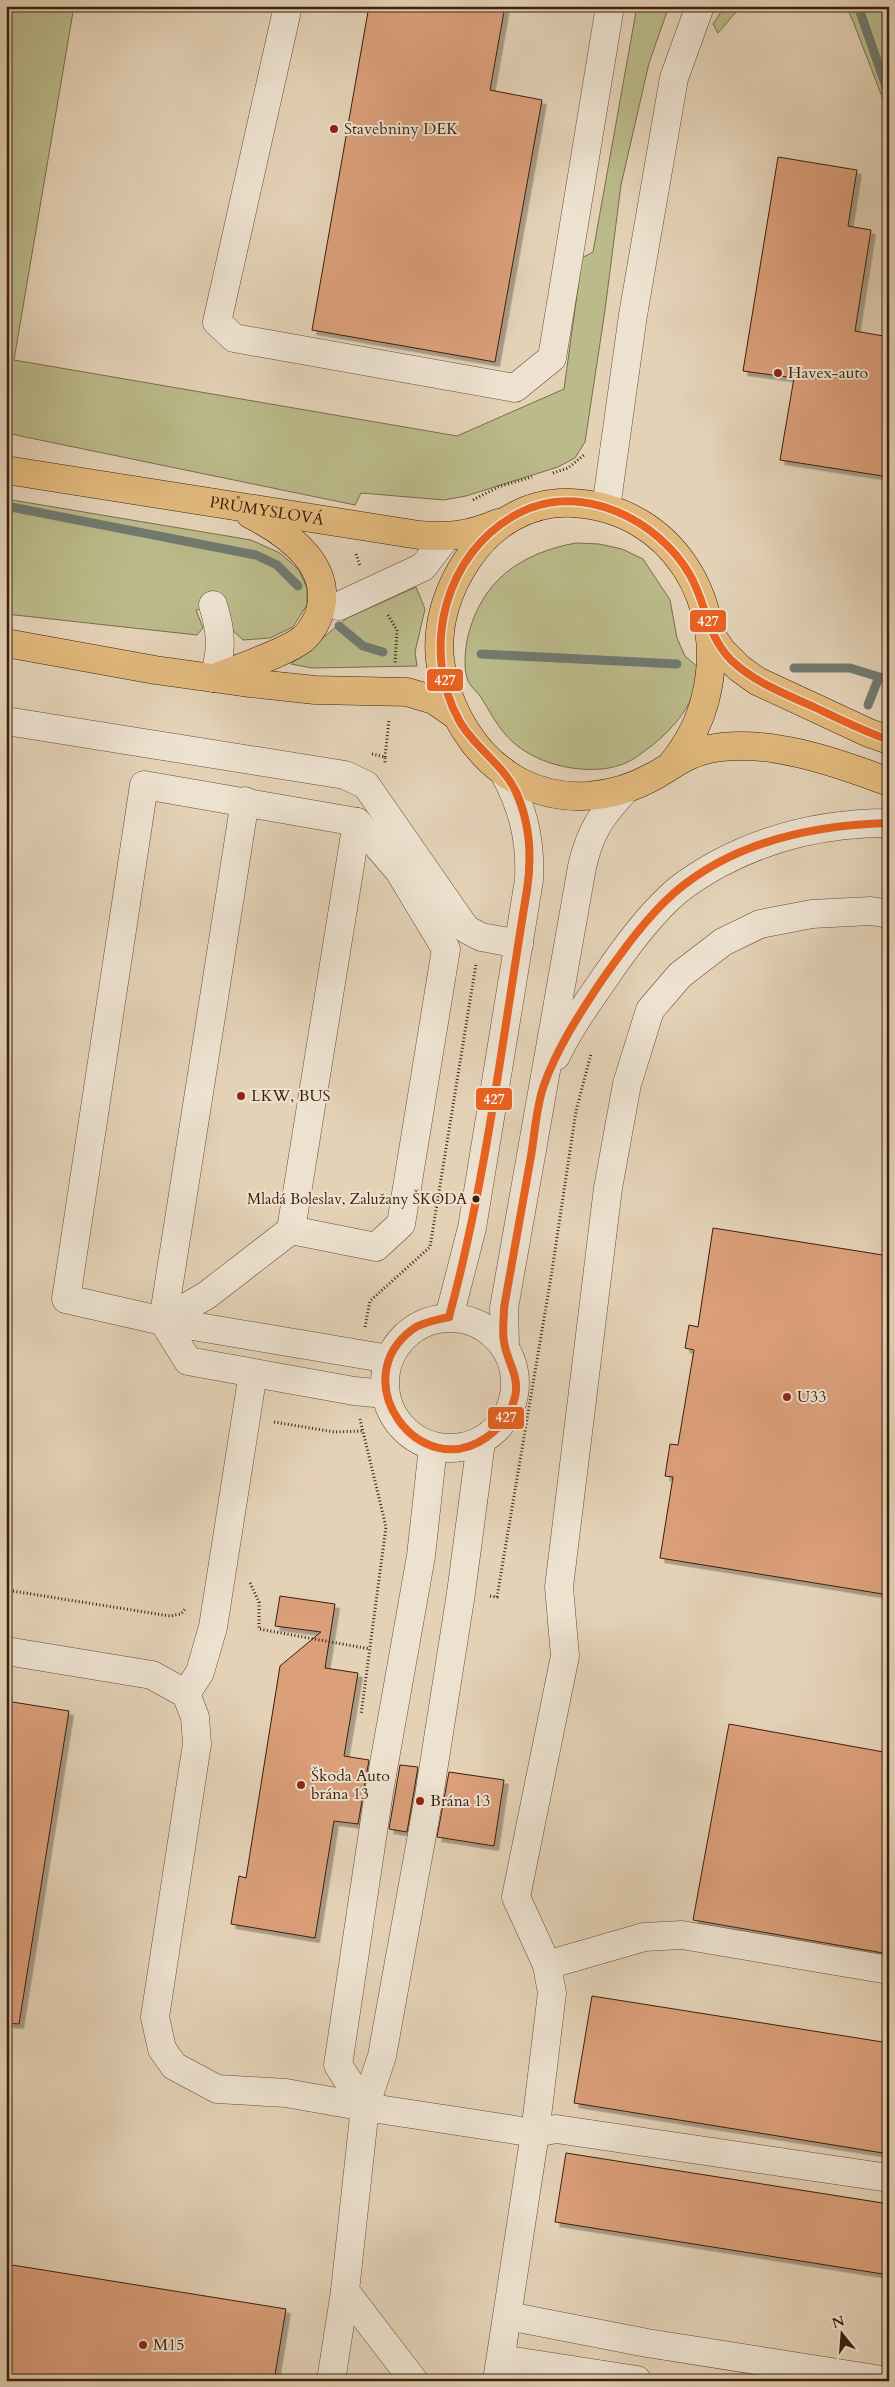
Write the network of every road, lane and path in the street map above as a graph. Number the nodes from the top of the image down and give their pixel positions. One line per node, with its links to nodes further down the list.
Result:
1 (288, 6): 2 (street)
2 (610, 6)
3 (700, 6): 6 (street)
4 (6, 470): 5 (main road, PRŮMYSLOVÁ)
5 (225, 506): 8 (main road, PRŮMYSLOVÁ); 13 (main road)
6 (606, 508): 7 (main road); 11 (main road)
7 (524, 510): 8 (main road, PRŮMYSLOVÁ); 14 (main road)
8 (446, 537): 10 (street)
9 (213, 605): 13 (street)
10 (339, 606)
11 (709, 632): 16 (main road); 18 (main road)
12 (6, 643): 13 (main road)
13 (214, 678): 14 (main road)
14 (457, 716): 20 (main road)
15 (6, 721): 27 (street)
16 (889, 740)
17 (367, 753): 19 (path)
18 (672, 764): 21 (main road); 22 (main road)
19 (386, 771)
20 (503, 772): 22 (main road); 28 (street)
21 (889, 782)
22 (626, 789): 29 (street)
23 (245, 801): 24 (street); 32 (street); 32 (street)
24 (356, 822): 30 (street); 30 (street)
25 (889, 823): 29 (street)
26 (889, 914): 50 (street)
27 (480, 937): 28 (street); 34 (path)
28 (519, 944): 31 (street)
29 (543, 1087): 33 (street)
30 (291, 1230): 32 (street)
31 (449, 1317): 33 (street); 35 (street)
32 (163, 1321): 34 (street); 36 (street)
33 (504, 1345): 41 (street)
34 (359, 1354): 35 (street)
35 (389, 1359): 38 (street)
36 (253, 1373): 37 (street); 43 (street)
37 (354, 1391): 38 (street); 40 (path)
38 (386, 1394): 42 (street)
39 (269, 1427): 40 (path)
40 (363, 1430): 46 (path)
41 (481, 1442): 42 (street); 52 (street)
42 (433, 1447): 52 (street)
43 (225, 1555): 46 (path); 48 (street)
44 (6, 1590): 45 (path)
45 (190, 1603)
46 (370, 1649): 49 (path)
47 (6, 1651): 48 (street)
48 (186, 1694): 52 (street)
49 (360, 1720)
50 (547, 1965): 51 (street); 53 (street)
51 (889, 1970)
52 (365, 2107): 53 (street); 55 (street)
53 (535, 2133): 54 (street); 56 (street)
54 (889, 2178)
55 (345, 2291): 58 (street); 62 (street)
56 (508, 2316): 57 (street); 59 (street)
57 (647, 2343): 60 (street); 61 (street)
58 (393, 2352): 63 (street); 64 (street)
59 (499, 2370): 61 (street)
60 (848, 2378): 65 (street)
61 (637, 2380)
62 (331, 2381)
63 (388, 2381)
64 (414, 2381)
65 (888, 2381)

